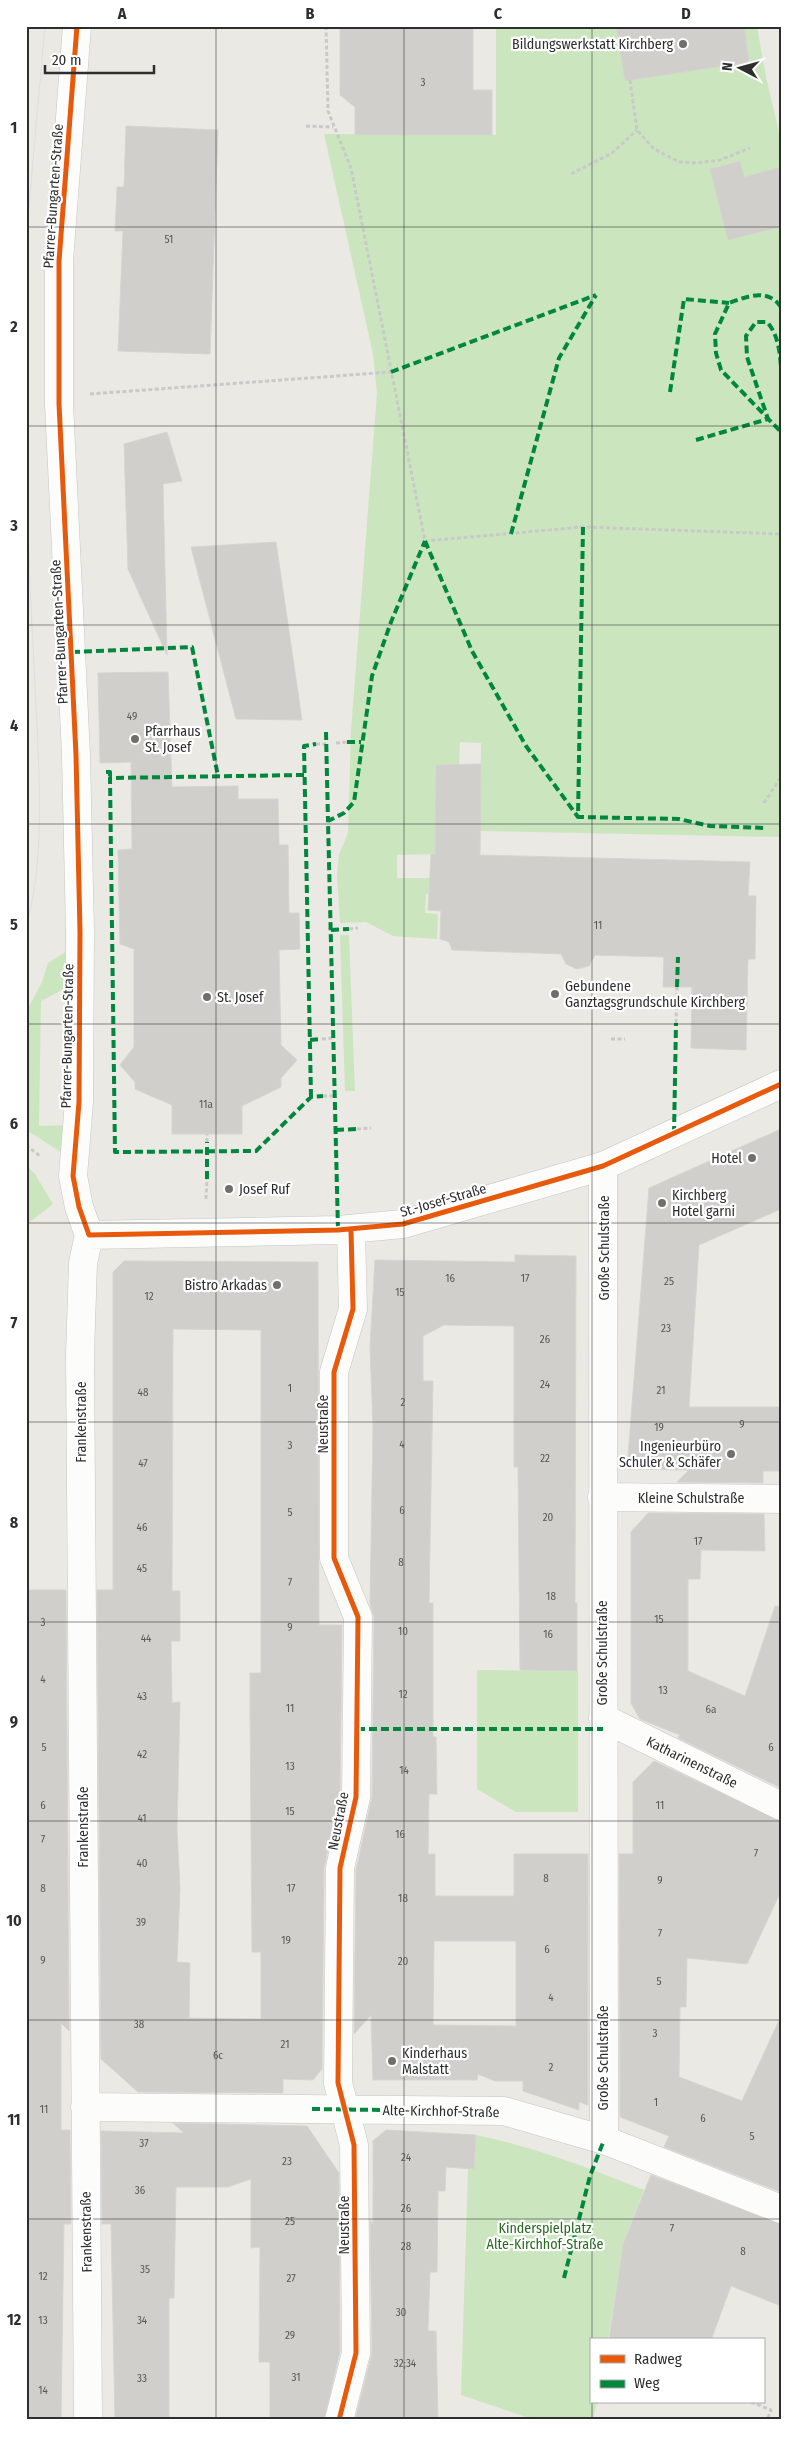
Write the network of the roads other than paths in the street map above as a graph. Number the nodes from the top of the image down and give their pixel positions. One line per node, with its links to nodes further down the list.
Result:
1 (77, 26): 5 (street, Pfarrer-Bungarten-Straße)
2 (781, 1084): 3 (street, St.-Josef-Straße)
3 (603, 1166): 4 (street, St.-Josef-Straße); 6 (street, Große Schulstraße)
4 (351, 1230): 5 (street, St.-Josef-Straße); 11 (street, Neustraße)
5 (89, 1235): 10 (street, Frankenstraße)
6 (602, 1498): 7 (street, Kleine Schulstraße); 8 (street, Große Schulstraße)
7 (781, 1499)
8 (602, 1718): 9 (street, Katharinenstraße); 12 (street, Große Schulstraße)
9 (781, 1806)
10 (85, 2106): 11 (street, Alte-Kirchhof-Straße); 14 (street, Frankenstraße)
11 (345, 2110): 12 (street, Alte-Kirchhof-Straße); 15 (street, Neustraße)
12 (604, 2140): 13 (street, Alte-Kirchhof-Straße)
13 (781, 2209)
14 (88, 2420)
15 (339, 2420)

